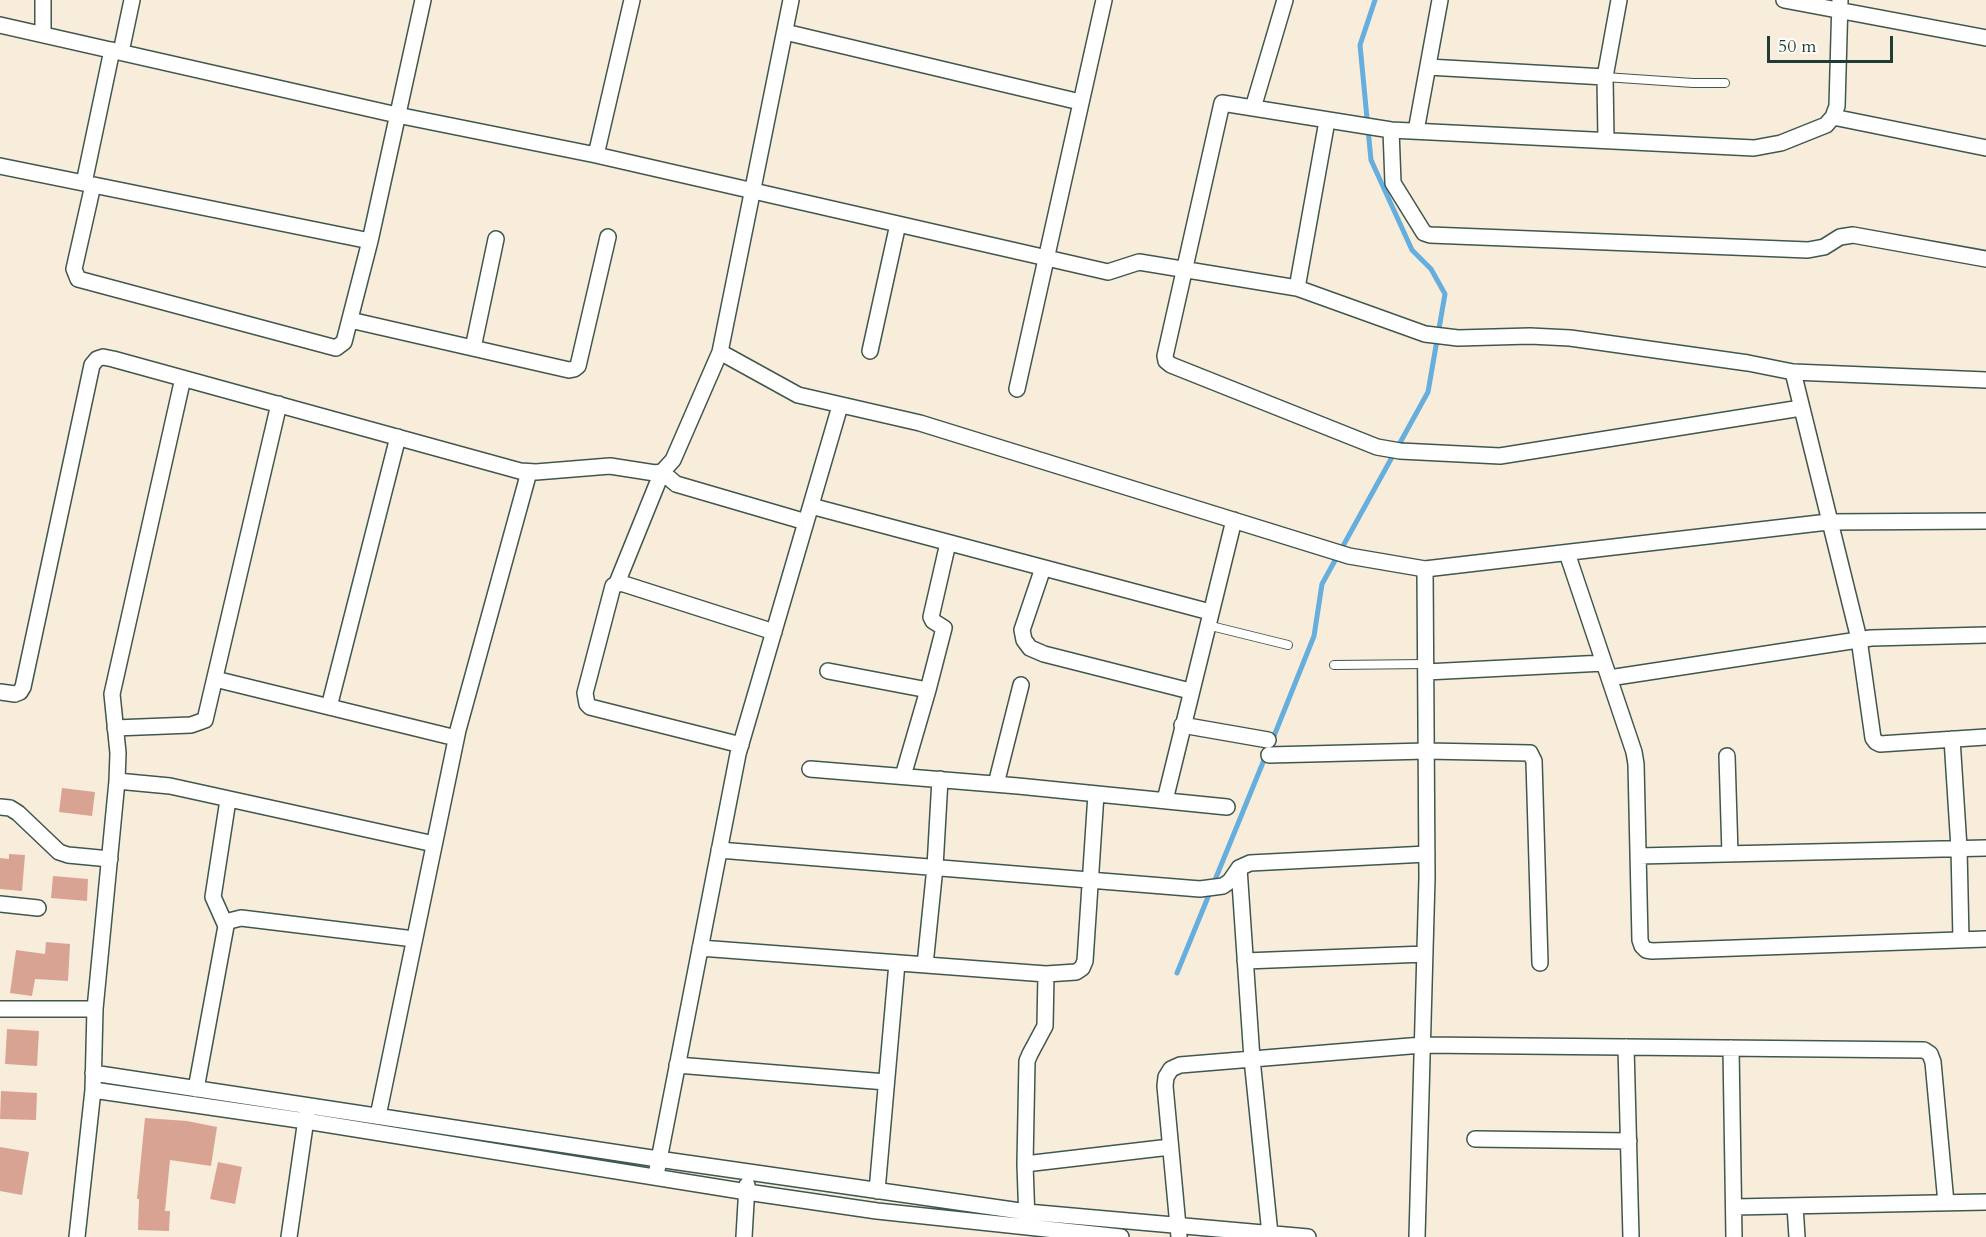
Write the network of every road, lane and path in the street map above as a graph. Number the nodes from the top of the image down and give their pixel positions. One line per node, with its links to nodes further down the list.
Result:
1 (43, 0): 14 (street)
2 (132, 0): 16 (street)
3 (423, 0): 22 (street)
4 (632, 0): 29 (street)
5 (791, 0): 13 (street)
6 (1104, 0): 20 (street)
7 (1285, 0): 21 (street)
8 (1440, 0): 17 (street)
9 (1619, 0): 18 (street)
10 (1784, 0): 11 (street)
11 (1840, 4): 15 (street); 23 (street)
12 (0, 25): 14 (street)
13 (785, 32): 20 (street); 32 (street)
14 (43, 34): 16 (street)
15 (1986, 38)
16 (117, 51): 22 (street); 31 (street)
17 (1428, 67): 18 (street); 26 (street)
18 (1605, 77): 19 (lane); 27 (street)
19 (1725, 83)
20 (1080, 102): 37 (street)
21 (1253, 108): 24 (street); 39 (street)
22 (397, 115): 29 (street); 36 (street)
23 (1833, 117): 27 (street); 28 (street)
24 (1327, 120): 25 (street); 40 (street)
25 (1388, 129): 26 (street); 38 (street)
26 (1416, 131): 27 (street)
27 (1606, 141)
28 (1986, 148)
29 (596, 155): 32 (street)
30 (0, 166): 31 (street)
31 (88, 184): 36 (street); 41 (street)
32 (753, 191): 33 (street); 44 (street)
33 (898, 225): 37 (street); 43 (street)
34 (608, 237): 42 (street)
35 (496, 239): 42 (street)
36 (370, 241): 41 (street)
37 (1045, 256): 39 (street); 48 (street)
38 (1986, 259)
39 (1184, 268): 40 (street); 51 (street)
40 (1297, 288): 45 (street)
41 (350, 320): 42 (street)
42 (473, 348)
43 (870, 351)
44 (720, 352): 50 (street); 54 (street)
45 (1793, 372): 47 (street); 51 (street)
46 (183, 378): 49 (street); 79 (street); 82 (street)
47 (1986, 380)
48 (1017, 388)
49 (279, 405): 52 (street); 75 (street)
50 (840, 406): 55 (street); 56 (street)
51 (1801, 408): 59 (street)
52 (398, 437): 53 (street); 80 (street)
53 (529, 472): 54 (street); 84 (street)
54 (662, 472): 58 (street); 64 (street)
55 (811, 506): 58 (street); 60 (street)
56 (1234, 520): 63 (street); 65 (street)
57 (1986, 521): 59 (street)
58 (806, 522): 66 (street)
59 (1828, 522): 61 (street); 68 (street)
60 (948, 543): 62 (street); 77 (street)
61 (1566, 553): 63 (street); 70 (street)
62 (1043, 568): 65 (street); 78 (street)
63 (1425, 569): 72 (street)
64 (617, 583): 66 (street); 86 (street)
65 (1209, 619): 69 (lane); 78 (street)
66 (774, 632): 86 (street)
67 (1986, 635): 68 (street)
68 (1859, 639): 74 (street); 85 (street)
69 (1288, 645)
70 (1604, 663): 72 (street); 74 (street)
71 (1334, 666): 72 (lane)
72 (1426, 668): 87 (street)
73 (828, 670): 77 (street)
74 (1609, 678): 105 (street)
75 (215, 679): 80 (street); 82 (street)
76 (1021, 685): 93 (street)
77 (928, 690): 90 (street)
78 (1190, 691): 81 (street)
79 (0, 692)
80 (329, 707): 84 (street)
81 (1182, 725): 87 (street); 96 (street)
82 (114, 728): 92 (street)
83 (1986, 737): 85 (street)
84 (456, 738): 99 (street)
85 (1952, 739): 101 (street)
86 (741, 745): 102 (street)
87 (1426, 751): 103 (street); 120 (street)
88 (1727, 756): 104 (street)
89 (810, 769): 90 (street)
90 (903, 776): 91 (street)
91 (940, 779): 93 (street); 107 (street)
92 (117, 782): 95 (street); 106 (street)
93 (996, 784): 94 (street)
94 (1096, 794): 96 (street); 109 (street)
95 (228, 800): 99 (street); 112 (street)
96 (1165, 801): 98 (street)
97 (0, 807): 106 (street)
98 (1227, 807)
99 (434, 844): 113 (street)
100 (1986, 848): 101 (street)
101 (1959, 849): 104 (street); 115 (street)
102 (719, 850): 107 (street); 116 (street)
103 (1427, 854): 108 (street); 117 (street)
104 (1730, 854): 105 (street)
105 (1638, 856): 115 (street)
106 (110, 859): 124 (street)
107 (935, 867): 109 (street); 121 (street)
108 (1239, 868): 109 (street); 118 (street)
109 (1090, 880): 122 (street)
110 (0, 904): 111 (street)
111 (38, 908)
112 (226, 926): 113 (street); 132 (street)
113 (414, 939): 135 (street)
114 (1986, 939): 115 (street)
115 (1961, 940)
116 (700, 948): 119 (street); 129 (street)
117 (1425, 954): 118 (street); 125 (street)
118 (1245, 961): 128 (street)
119 (897, 963): 121 (street); 131 (street)
120 (1540, 963)
121 (925, 965): 122 (street)
122 (1046, 974): 140 (street)
123 (0, 1009): 124 (street)
124 (95, 1009): 130 (street)
125 (1422, 1045): 126 (street); 128 (street); 158 (street)
126 (1626, 1047): 127 (street); 137 (street)
127 (1731, 1048): 146 (street); 148 (street)
128 (1252, 1059): 138 (street); 152 (street)
129 (677, 1065): 131 (street); 139 (street)
130 (93, 1073): 132 (street); 133 (street)
131 (886, 1082): 143 (street)
132 (196, 1089): 134 (street)
133 (93, 1090): 134 (street); 153 (street)
134 (307, 1113): 135 (street); 142 (street); 154 (street)
135 (378, 1116): 139 (street)
136 (1475, 1139): 137 (street)
137 (1629, 1141): 159 (street)
138 (1170, 1146): 140 (street); 151 (street)
139 (658, 1160): 141 (street); 142 (street)
140 (1025, 1164): 149 (street)
141 (748, 1173): 143 (street); 144 (street)
142 (656, 1177): 144 (street)
143 (877, 1191): 149 (street)
144 (747, 1192): 150 (street); 155 (street)
145 (1986, 1202): 146 (street)
146 (1946, 1203): 147 (street)
147 (1795, 1206): 148 (street); 161 (street)
148 (1734, 1207): 160 (street)
149 (1027, 1212): 150 (street); 151 (street)
150 (1027, 1228): 156 (street)
151 (1179, 1231): 152 (street)
152 (1270, 1233): 157 (street)
153 (77, 1237)
154 (289, 1237)
155 (744, 1237)
156 (1121, 1237)
157 (1308, 1237)
158 (1417, 1237)
159 (1631, 1237)
160 (1734, 1237)
161 (1797, 1237)

